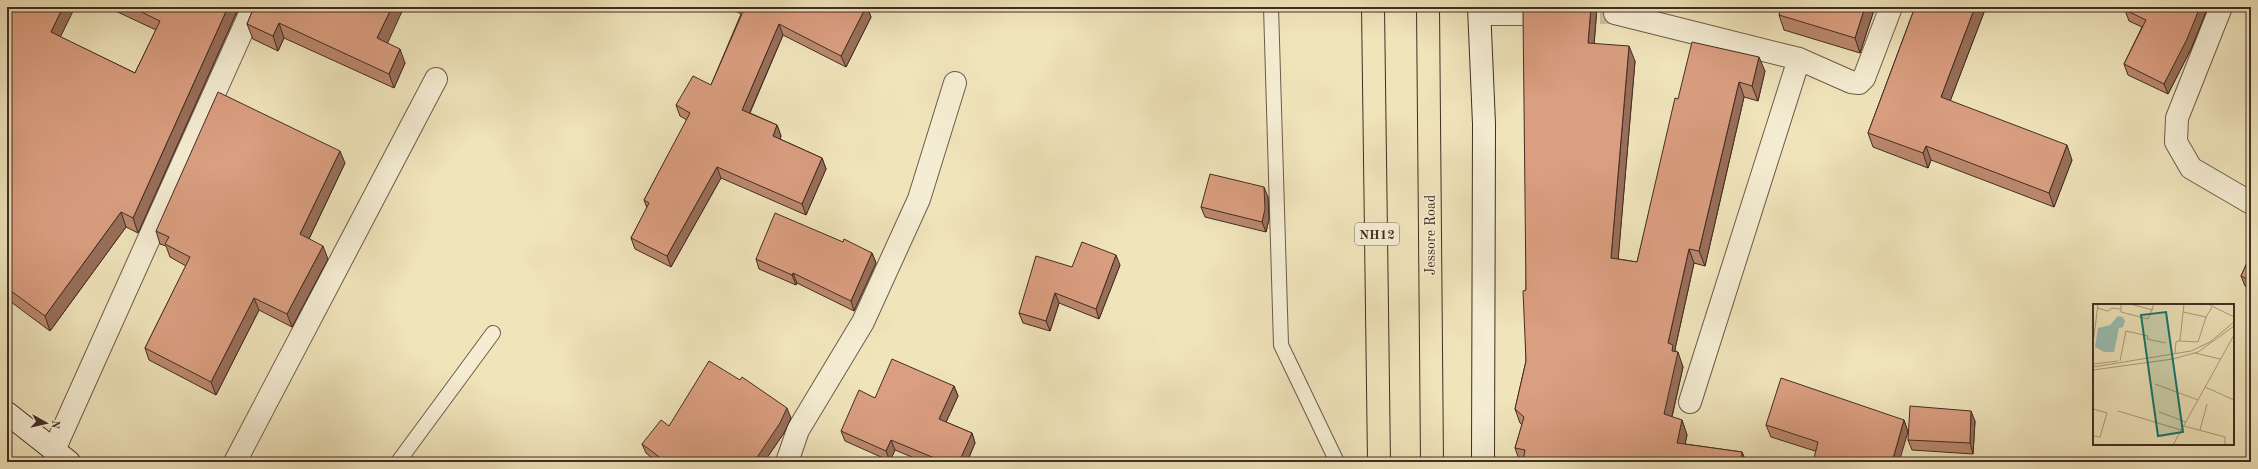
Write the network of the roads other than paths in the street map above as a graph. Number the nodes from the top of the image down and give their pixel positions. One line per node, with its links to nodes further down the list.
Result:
1 (253, 7): 17 (street)
2 (1271, 7): 21 (lane)
3 (1373, 7): 22 (highway, NH12)
4 (1428, 7): 23 (highway, Jessore Road)
5 (1891, 7): 10 (street)
6 (2221, 7): 13 (street)
7 (1480, 10): 9 (street); 24 (street)
8 (1615, 13): 10 (street)
9 (1525, 14)
10 (1799, 59): 15 (street)
11 (436, 79): 18 (street)
12 (955, 83): 20 (street)
13 (2251, 203)
14 (493, 333): 19 (lane)
15 (1690, 402)
16 (7, 413): 17 (street)
17 (62, 456)
18 (235, 462)
19 (398, 462)
20 (787, 462)
21 (1337, 462)
22 (1379, 462)
23 (1432, 462)
24 (1483, 462)

